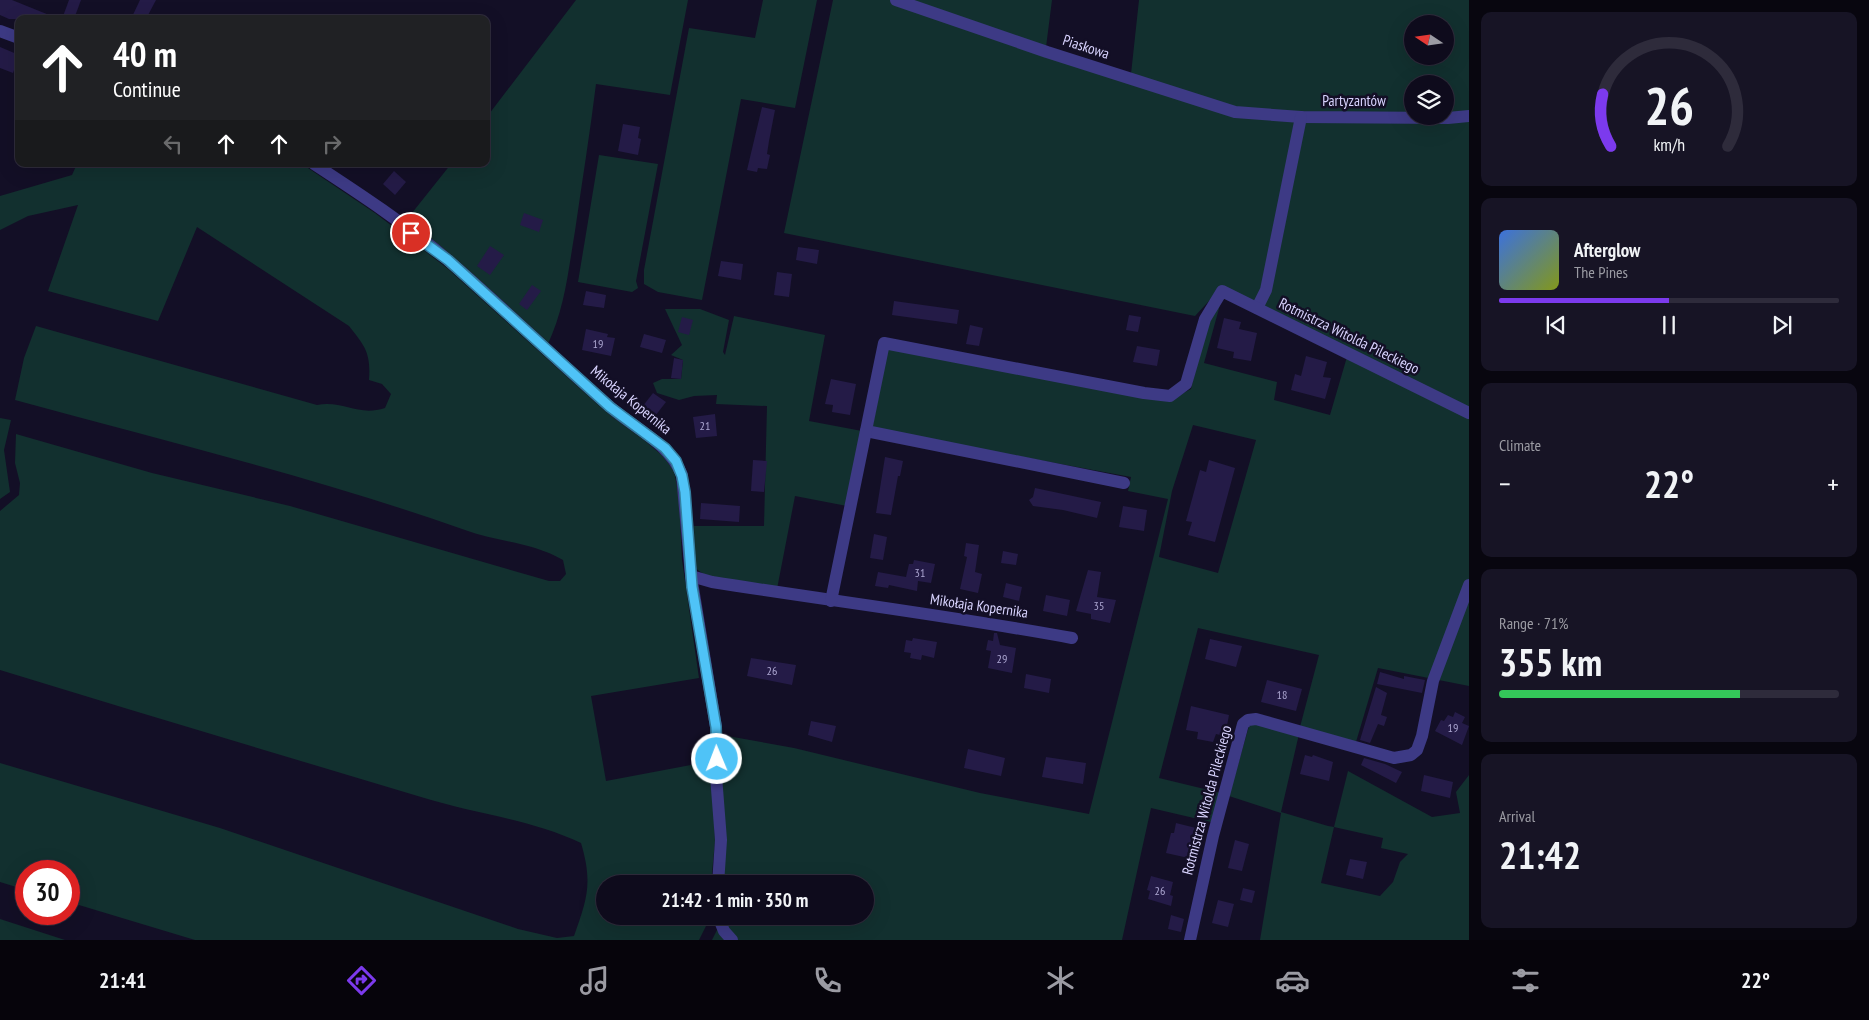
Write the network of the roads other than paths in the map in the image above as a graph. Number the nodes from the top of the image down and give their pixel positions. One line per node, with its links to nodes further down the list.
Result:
1 (896, 0): 4 (street, Piaskowa)
2 (0, 30): 3 (street)
3 (15, 36)
4 (1270, 116): 6 (street, Partyzantów)
5 (1469, 116): 6 (street, Partyzantów)
6 (1301, 117): 8 (street, Rotmistrza Witolda Pileckiego)
7 (319, 167): 12 (street, Mikołaja Kopernika)
8 (1257, 308): 9 (street, Rotmistrza Witolda Pileckiego); 10 (street)
9 (1469, 413)
10 (866, 431): 11 (street); 14 (street)
11 (1124, 483)
12 (691, 576): 14 (street, Mikołaja Kopernika); 16 (street)
13 (1469, 585): 19 (street, Rotmistrza Witolda Pileckiego)
14 (831, 601): 15 (street, Mikołaja Kopernika)
15 (1072, 638)
16 (718, 875)
17 (722, 925): 18 (street)
18 (732, 940)
19 (1190, 940)

